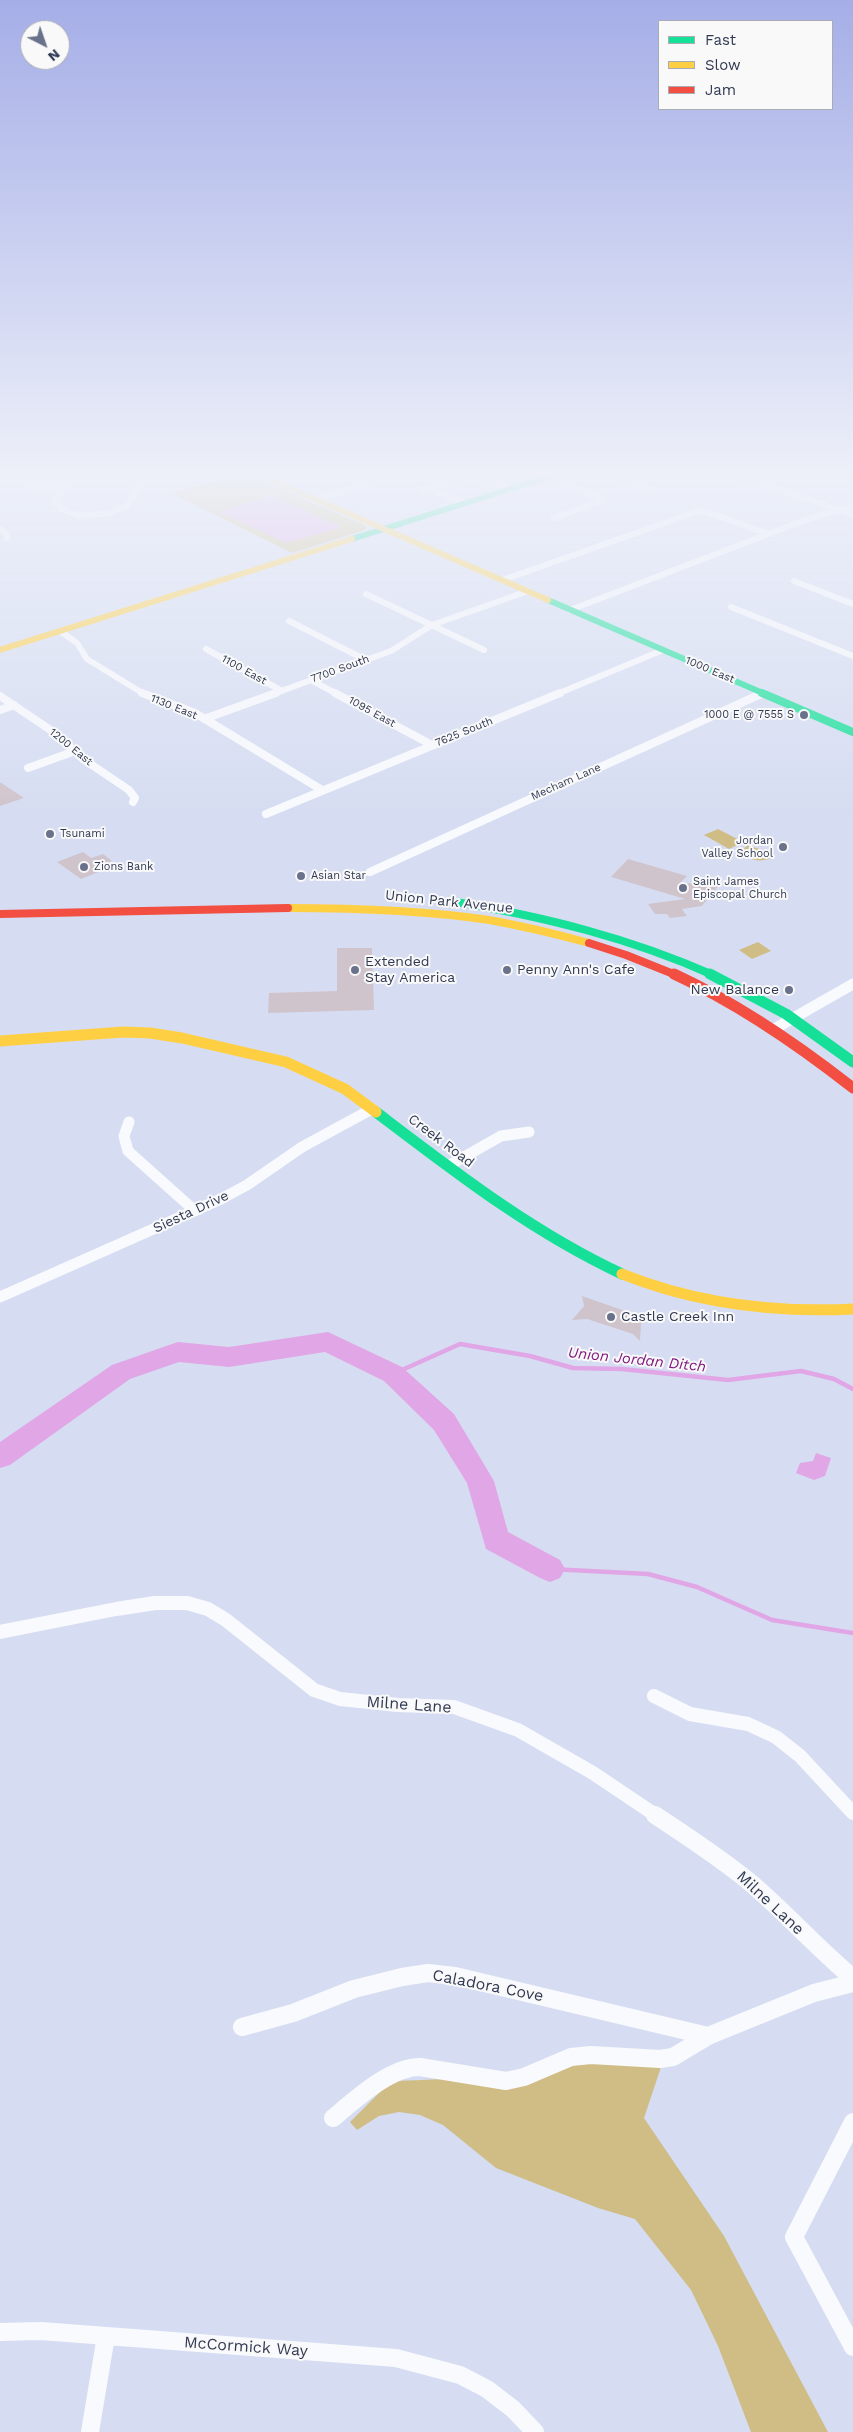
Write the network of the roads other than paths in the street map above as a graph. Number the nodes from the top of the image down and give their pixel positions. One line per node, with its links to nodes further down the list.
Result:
1 (189, 590): 11 (main road)
2 (621, 590): 8 (street)
3 (817, 590): 6 (street)
4 (528, 591): 8 (main road, 1000 East); 10 (street, 7700 South)
5 (366, 594): 10 (street)
6 (853, 604)
7 (731, 607): 16 (street)
8 (570, 610): 15 (main road, 1000 East)
9 (289, 621): 17 (street)
10 (432, 625): 14 (street); 17 (street, 7700 South)
11 (60, 631): 13 (main road); 24 (street, 1130 East)
12 (206, 649): 19 (street, 1100 East)
13 (0, 650)
14 (484, 650)
15 (663, 650): 20 (main road, 1000 East); 26 (street, 7625 South)
16 (853, 656)
17 (366, 660): 18 (street, 7700 South)
18 (311, 680): 19 (street, 7700 South); 26 (street, 1095 East)
19 (282, 690): 24 (street, 7700 South)
20 (763, 693): 25 (main road, 1000 East); 32 (street, Mecham Lane)
21 (0, 696): 22 (street, 1200 East)
22 (14, 705): 23 (street); 27 (street, 1200 East)
23 (0, 710)
24 (204, 719): 29 (street, 1130 East)
25 (853, 732)
26 (432, 745): 29 (street, 7625 South)
27 (74, 751): 28 (street); 30 (street, 1200 East)
28 (28, 768)
29 (322, 790): 31 (street, 7625 South)
30 (133, 802)
31 (266, 814)
32 (370, 872)
33 (268, 896): 34 (main road)
34 (298, 896)
35 (446, 901): 38 (main road, Union Park Avenue)
36 (0, 914): 39 (main road, Union Park Avenue)
37 (853, 984): 38 (street)
38 (792, 1018): 39 (street); 41 (main road, Union Park Avenue)
39 (776, 1028): 42 (main road, Union Park Avenue)
40 (0, 1041): 43 (main road, Creek Road)
41 (853, 1062)
42 (853, 1088)
43 (372, 1109): 46 (main road, Creek Road); 47 (street, Siesta Drive)
44 (130, 1122): 47 (street)
45 (529, 1132): 46 (street)
46 (448, 1166): 49 (main road, Creek Road)
47 (195, 1211): 48 (street, Siesta Drive)
48 (0, 1297)
49 (853, 1310)
50 (0, 1632): 53 (street, Milne Lane)
51 (654, 1696): 52 (street)
52 (853, 1813)
53 (853, 1978)
54 (853, 1983): 56 (street)
55 (242, 2027): 56 (street, Caladora Cove)
56 (708, 2036): 57 (street)
57 (333, 2118)
58 (853, 2122): 61 (street)
59 (0, 2332): 60 (street, McCormick Way)
60 (106, 2336): 62 (street); 63 (street, McCormick Way)
61 (853, 2347)
62 (90, 2432)
63 (535, 2432)

